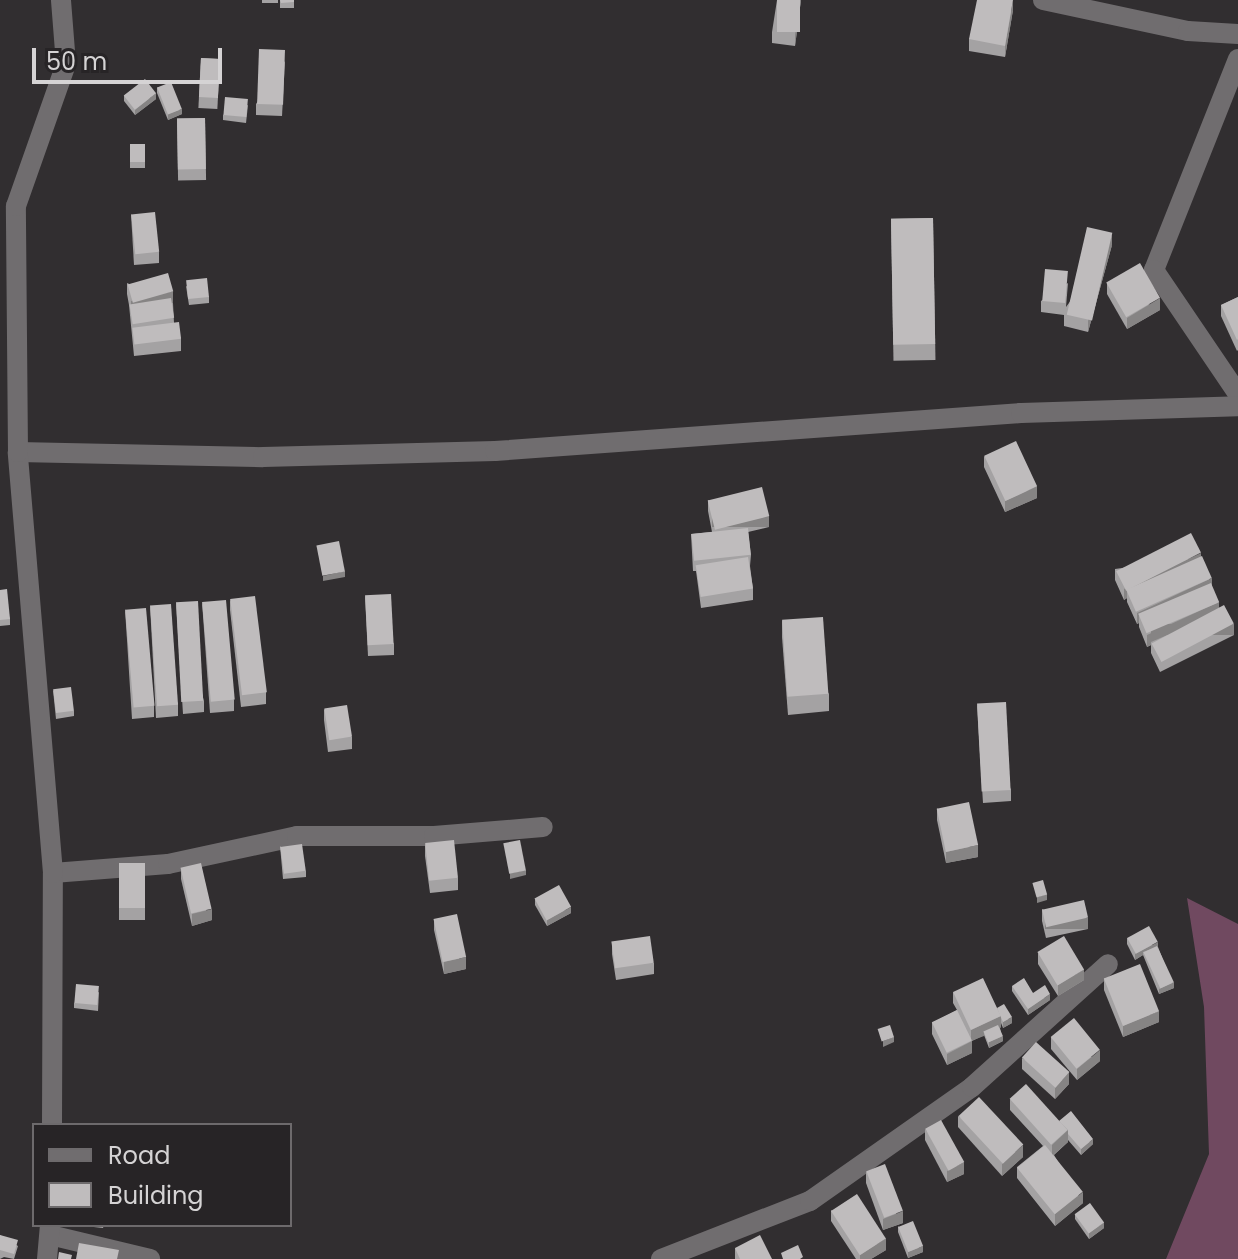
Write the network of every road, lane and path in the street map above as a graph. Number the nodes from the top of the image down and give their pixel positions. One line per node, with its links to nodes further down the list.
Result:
1 (61, 0): 7 (street)
2 (1043, 0): 3 (street)
3 (1238, 34)
4 (1238, 59): 5 (street)
5 (1238, 394)
6 (1238, 406): 7 (street)
7 (18, 452): 9 (street)
8 (543, 827): 9 (street)
9 (53, 873): 11 (street)
10 (1108, 964): 15 (street)
11 (52, 1123)
12 (50, 1230): 13 (street); 14 (street)
13 (47, 1259)
14 (150, 1259)
15 (661, 1259)

